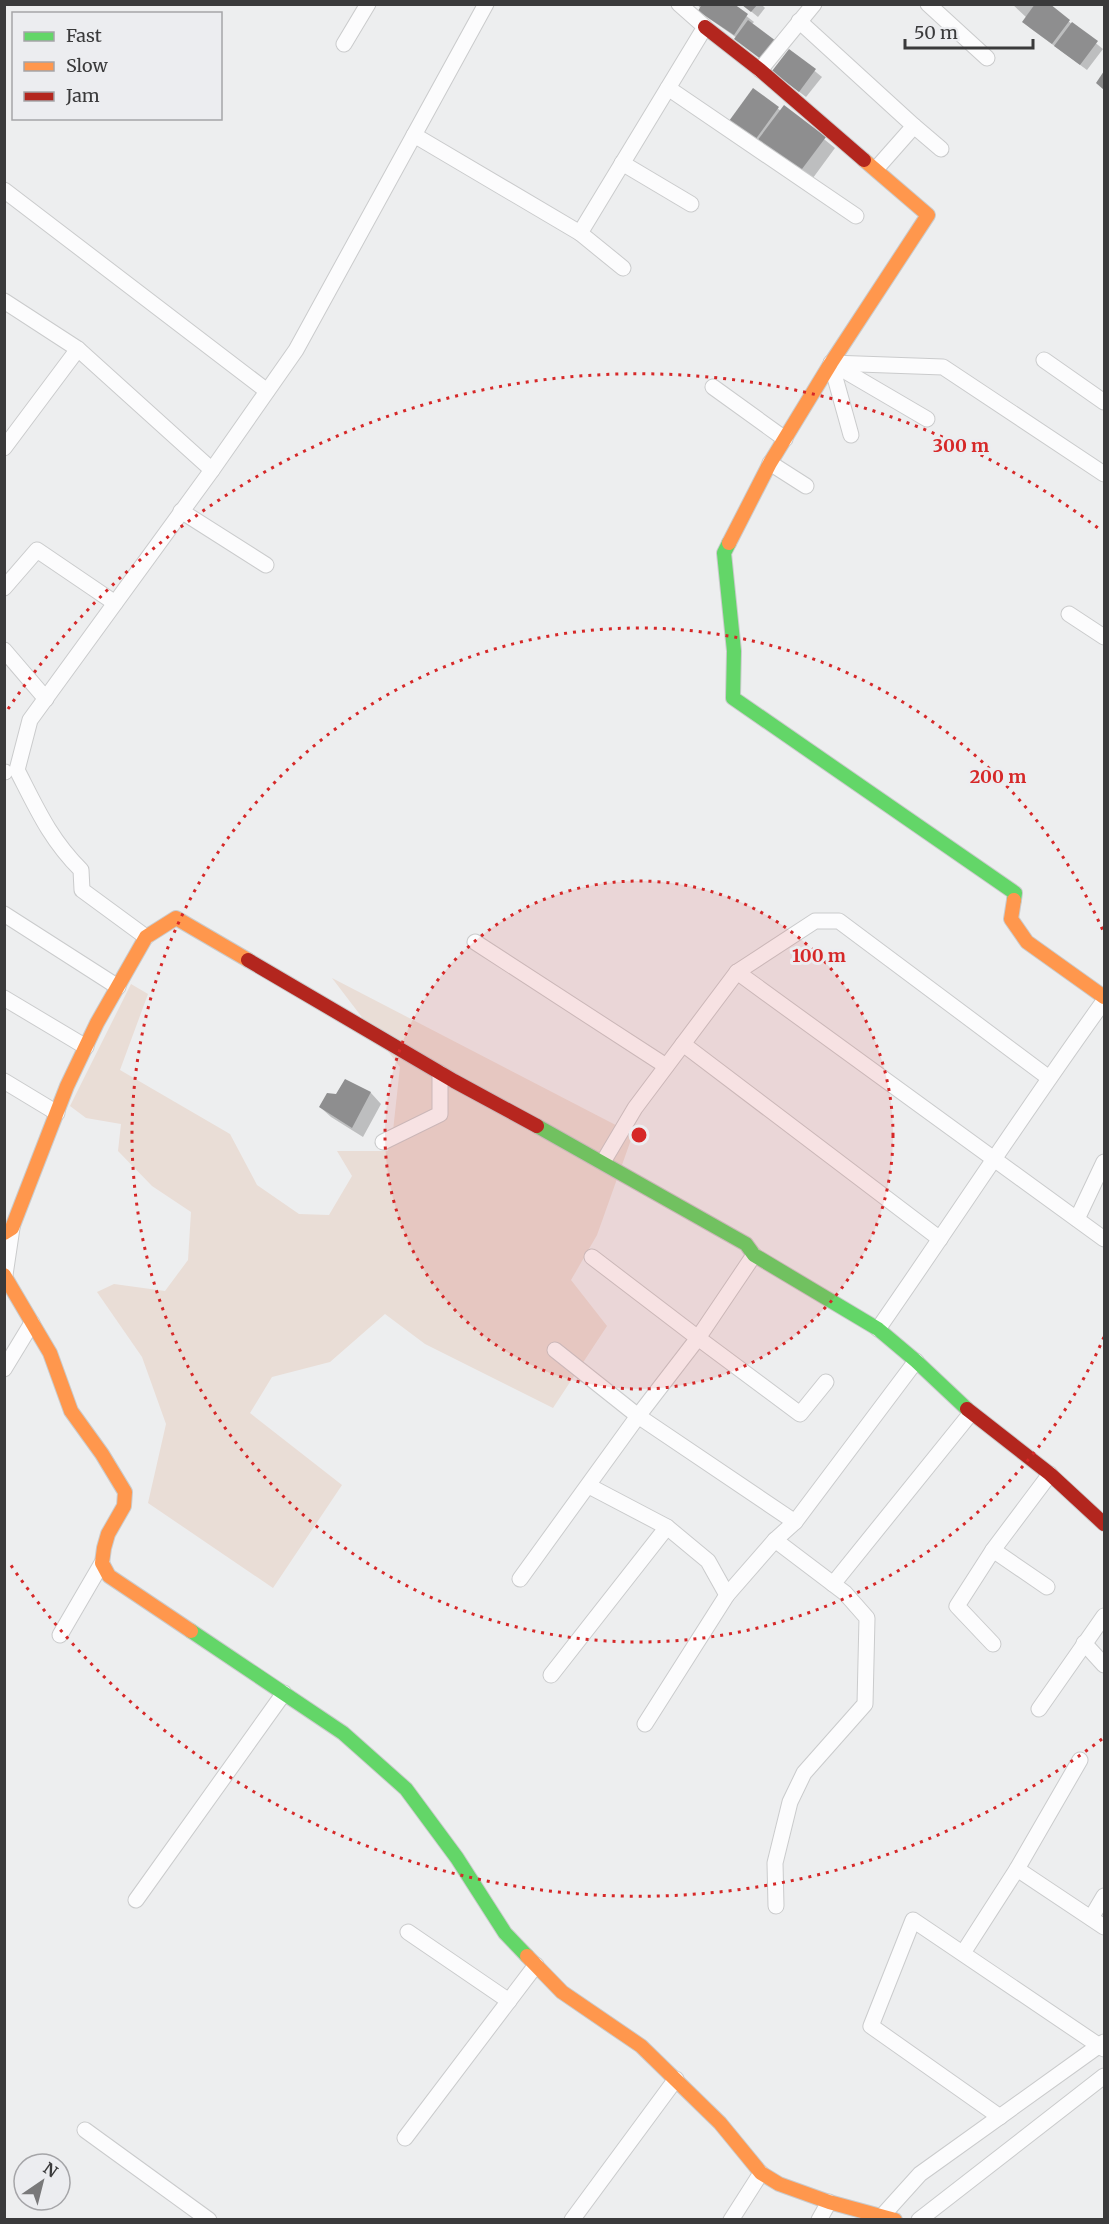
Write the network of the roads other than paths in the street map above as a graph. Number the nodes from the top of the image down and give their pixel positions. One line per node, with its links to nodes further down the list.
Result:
1 (368, 4): 8 (street)
2 (486, 4): 13 (street)
3 (679, 4): 7 (street)
4 (814, 4): 6 (street)
5 (928, 4): 9 (street)
6 (799, 21): 10 (street); 12 (street)
7 (705, 27): 10 (street); 11 (street)
8 (344, 44)
9 (987, 58)
10 (760, 70): 16 (street)
11 (668, 88): 15 (street); 19 (street)
12 (914, 126): 14 (street); 16 (street)
13 (414, 135): 20 (street); 27 (street)
14 (941, 149)
15 (622, 164): 18 (street); 20 (street)
16 (876, 169): 25 (street)
17 (4, 190): 27 (street)
18 (691, 204)
19 (856, 216)
20 (580, 233): 21 (street)
21 (623, 267)
22 (4, 301): 23 (street)
23 (78, 349): 32 (street); 34 (street)
24 (1044, 360): 28 (street)
25 (831, 363): 29 (street); 30 (street); 31 (street); 35 (street)
26 (713, 387): 31 (street)
27 (267, 391): 34 (street)
28 (1104, 402)
29 (927, 419)
30 (852, 435)
31 (785, 439): 33 (street)
32 (4, 448)
33 (770, 463): 36 (street); 52 (street)
34 (212, 470): 37 (street)
35 (1104, 474)
36 (806, 486)
37 (181, 512): 38 (street); 40 (street)
38 (266, 565)
39 (4, 588): 40 (street)
40 (115, 603): 44 (street)
41 (1069, 614): 42 (street)
42 (1104, 637)
43 (4, 650): 44 (street)
44 (46, 699): 46 (street)
45 (5, 772): 46 (street)
46 (24, 784): 48 (street)
47 (4, 914): 51 (street)
48 (146, 937): 51 (street); 58 (street)
49 (475, 942): 57 (street)
50 (737, 972): 55 (street); 59 (street); 63 (street)
51 (118, 987): 56 (street)
52 (1104, 997)
53 (4, 998): 56 (street)
54 (1104, 1001): 59 (street)
55 (683, 1044): 57 (street); 68 (street)
56 (86, 1047): 61 (street)
57 (666, 1066): 64 (street)
58 (440, 1073): 62 (street); 64 (street)
59 (1049, 1078): 63 (street)
60 (4, 1081): 61 (street)
61 (57, 1113): 67 (street)
62 (383, 1142)
63 (995, 1160): 66 (street); 68 (street)
64 (603, 1162): 70 (street)
65 (1104, 1162): 66 (street)
66 (1077, 1219): 69 (street)
67 (8, 1230): 72 (street)
68 (940, 1239): 74 (street)
69 (1104, 1239)
70 (754, 1256): 74 (street); 75 (street)
71 (592, 1257): 75 (street)
72 (5, 1275): 73 (street)
73 (32, 1323): 78 (street); 89 (street)
74 (878, 1329): 77 (street)
75 (698, 1338): 79 (street); 81 (street)
76 (555, 1350): 81 (street)
77 (916, 1361): 80 (street); 84 (street)
78 (4, 1369)
79 (826, 1382)
80 (971, 1413): 82 (street); 91 (street)
81 (638, 1416): 83 (street); 84 (street)
82 (1050, 1474): 85 (street); 88 (street)
83 (589, 1486): 86 (street); 90 (street)
84 (795, 1522): 87 (street)
85 (1104, 1524)
86 (667, 1527): 93 (street); 99 (street)
87 (775, 1540): 91 (street); 93 (street)
88 (993, 1550): 92 (street); 97 (street)
89 (102, 1563): 95 (street); 100 (street)
90 (520, 1579)
91 (833, 1584): 107 (street)
92 (1047, 1587)
93 (727, 1595): 102 (street)
94 (1104, 1616): 96 (street)
95 (60, 1635)
96 (1084, 1643): 98 (street); 101 (street)
97 (993, 1644)
98 (1104, 1665)
99 (551, 1675)
100 (284, 1694): 106 (street); 112 (street)
101 (1039, 1709)
102 (645, 1724)
103 (1080, 1760): 104 (street)
104 (1017, 1869): 108 (street); 111 (street)
105 (1104, 1896): 108 (street)
106 (136, 1900)
107 (776, 1906)
108 (1091, 1918): 109 (street)
109 (1104, 1927)
110 (408, 1932): 113 (street)
111 (963, 1953): 114 (street); 117 (street)
112 (536, 1965): 113 (street); 116 (street)
113 (509, 2001): 119 (street)
114 (1103, 2045): 117 (street)
115 (1104, 2076): 127 (street)
116 (676, 2079): 120 (street); 124 (street)
117 (1000, 2116): 122 (street)
118 (85, 2130): 123 (street)
119 (405, 2139)
120 (761, 2173): 121 (street); 125 (street)
121 (829, 2202): 122 (street); 126 (street)
122 (889, 2217)
123 (209, 2220)
124 (572, 2220)
125 (731, 2220)
126 (819, 2220)
127 (919, 2220)

